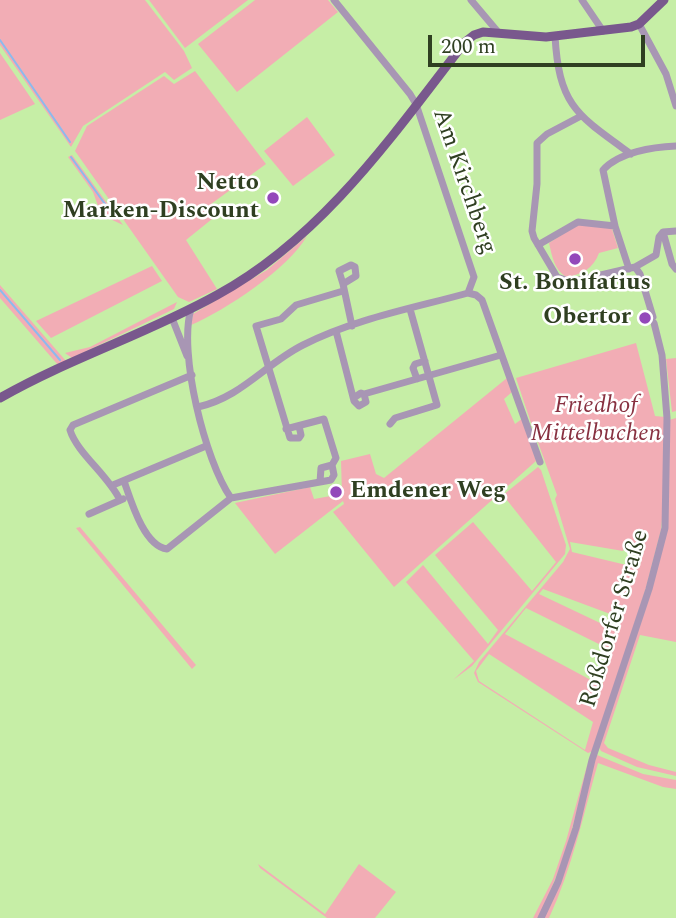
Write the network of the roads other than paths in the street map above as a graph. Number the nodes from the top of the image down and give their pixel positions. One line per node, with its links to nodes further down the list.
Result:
1 (334, 0): 10 (street, Am Kirchberg)
2 (582, 0): 6 (street)
3 (664, 0): 5 (main road)
4 (475, 1): 7 (street)
5 (639, 24): 6 (main road); 9 (street)
6 (603, 30): 8 (main road)
7 (498, 32): 8 (main road); 10 (main road)
8 (555, 36): 12 (street)
9 (675, 96): 11 (street)
10 (416, 104): 21 (street, Am Kirchberg); 22 (main road)
11 (676, 106)
12 (581, 116): 14 (street); 18 (street)
13 (676, 146): 14 (street)
14 (631, 154): 15 (street, Roßdorfer Straße)
15 (615, 226): 18 (street); 20 (street, Roßdorfer Straße)
16 (676, 231): 17 (street)
17 (663, 232): 19 (street); 20 (street)
18 (538, 244): 20 (street)
19 (674, 266)
20 (632, 268): 36 (street, Roßdorfer Straße)
21 (468, 293): 23 (street); 27 (street, Am Kirchberg)
22 (191, 309): 24 (main road); 29 (street)
23 (410, 309): 25 (street); 28 (street)
24 (172, 318): 29 (street); 34 (main road)
25 (352, 326): 26 (street); 30 (street)
26 (336, 331): 30 (street); 33 (street)
27 (501, 355): 31 (street); 41 (street, Am Kirchberg)
28 (425, 361): 31 (street); 33 (street)
29 (191, 366): 32 (street)
30 (268, 368): 35 (street); 39 (street)
31 (429, 375): 33 (street); 37 (street)
32 (192, 376): 35 (street); 43 (street)
33 (416, 379)
34 (0, 398)
35 (198, 407): 40 (street)
36 (672, 417): 48 (street, Roßdorfer Straße)
37 (390, 424)
38 (299, 426): 39 (street); 39 (street); 45 (street)
39 (286, 429)
40 (206, 446): 42 (street); 45 (street)
41 (540, 462)
42 (124, 481): 43 (street); 44 (street)
43 (113, 485): 46 (street)
44 (130, 496): 45 (street); 46 (street)
45 (232, 498)
46 (120, 500): 47 (street)
47 (89, 514)
48 (541, 918)

